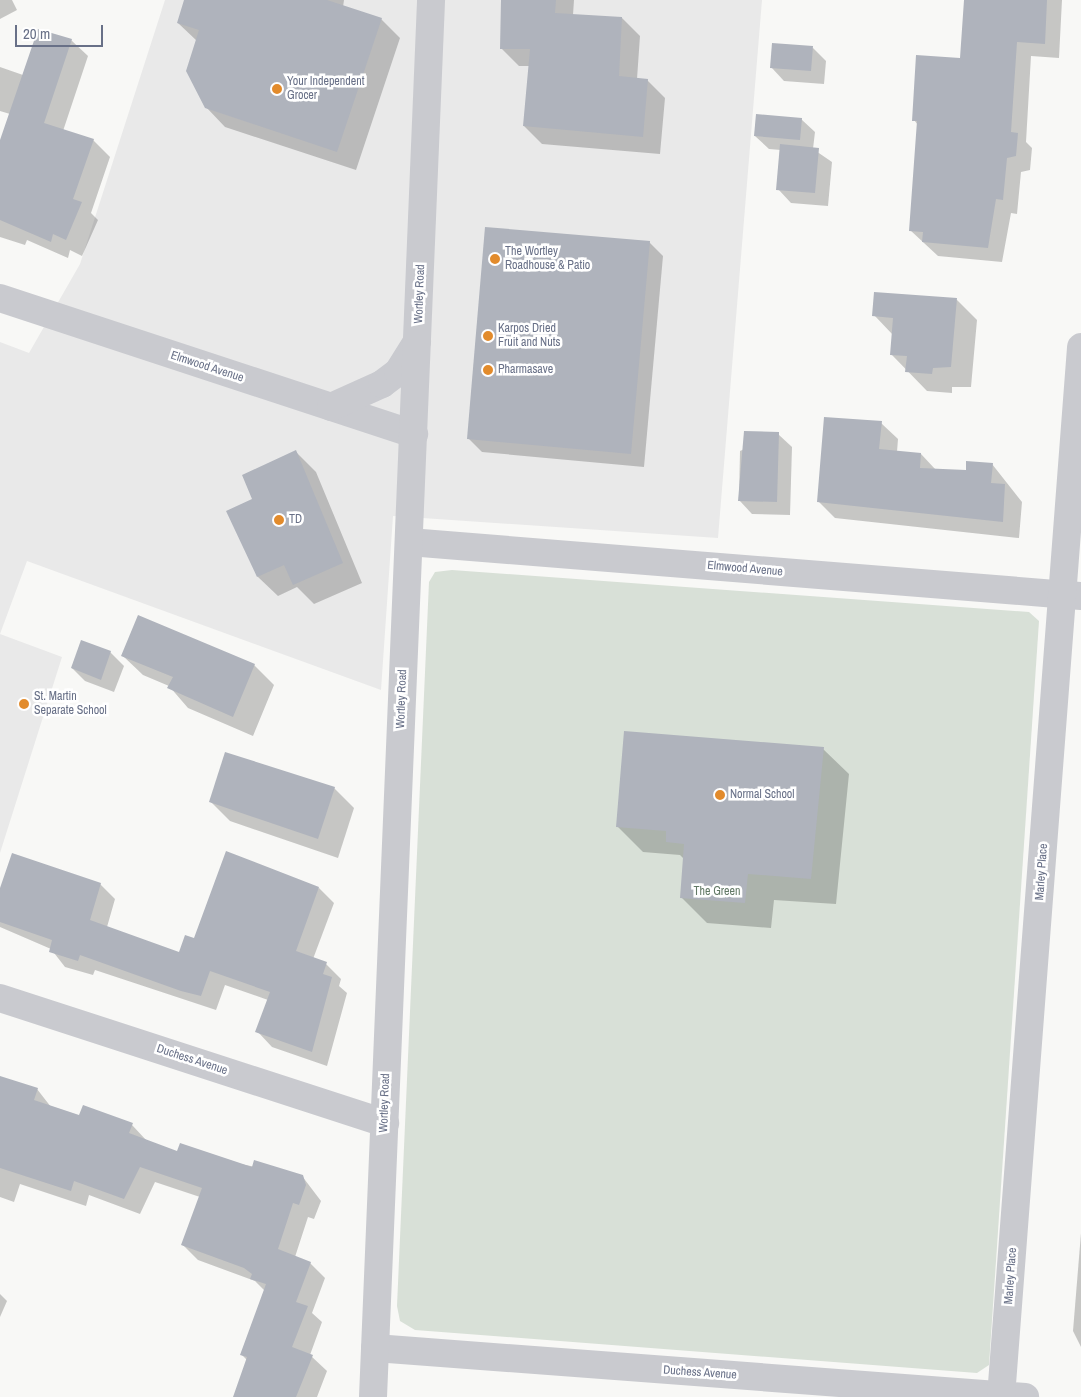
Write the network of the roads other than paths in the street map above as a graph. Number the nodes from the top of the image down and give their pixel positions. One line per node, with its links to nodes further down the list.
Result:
1 (431, 0): 3 (street, Wortley Road)
2 (0, 298): 5 (street, Elmwood Avenue)
3 (418, 340): 5 (street); 6 (street, Wortley Road)
4 (1081, 347): 8 (street, Marley Place)
5 (331, 407): 6 (street, Elmwood Avenue)
6 (414, 434): 7 (street, Wortley Road)
7 (409, 542): 8 (street, Elmwood Avenue); 10 (street, Wortley Road)
8 (1072, 595): 12 (street, Marley Place)
9 (0, 998): 10 (street, Duchess Avenue)
10 (385, 1123): 11 (street, Wortley Road)
11 (375, 1348): 12 (street, Duchess Avenue); 13 (street, Wortley Road)
12 (1009, 1396)
13 (373, 1397)

